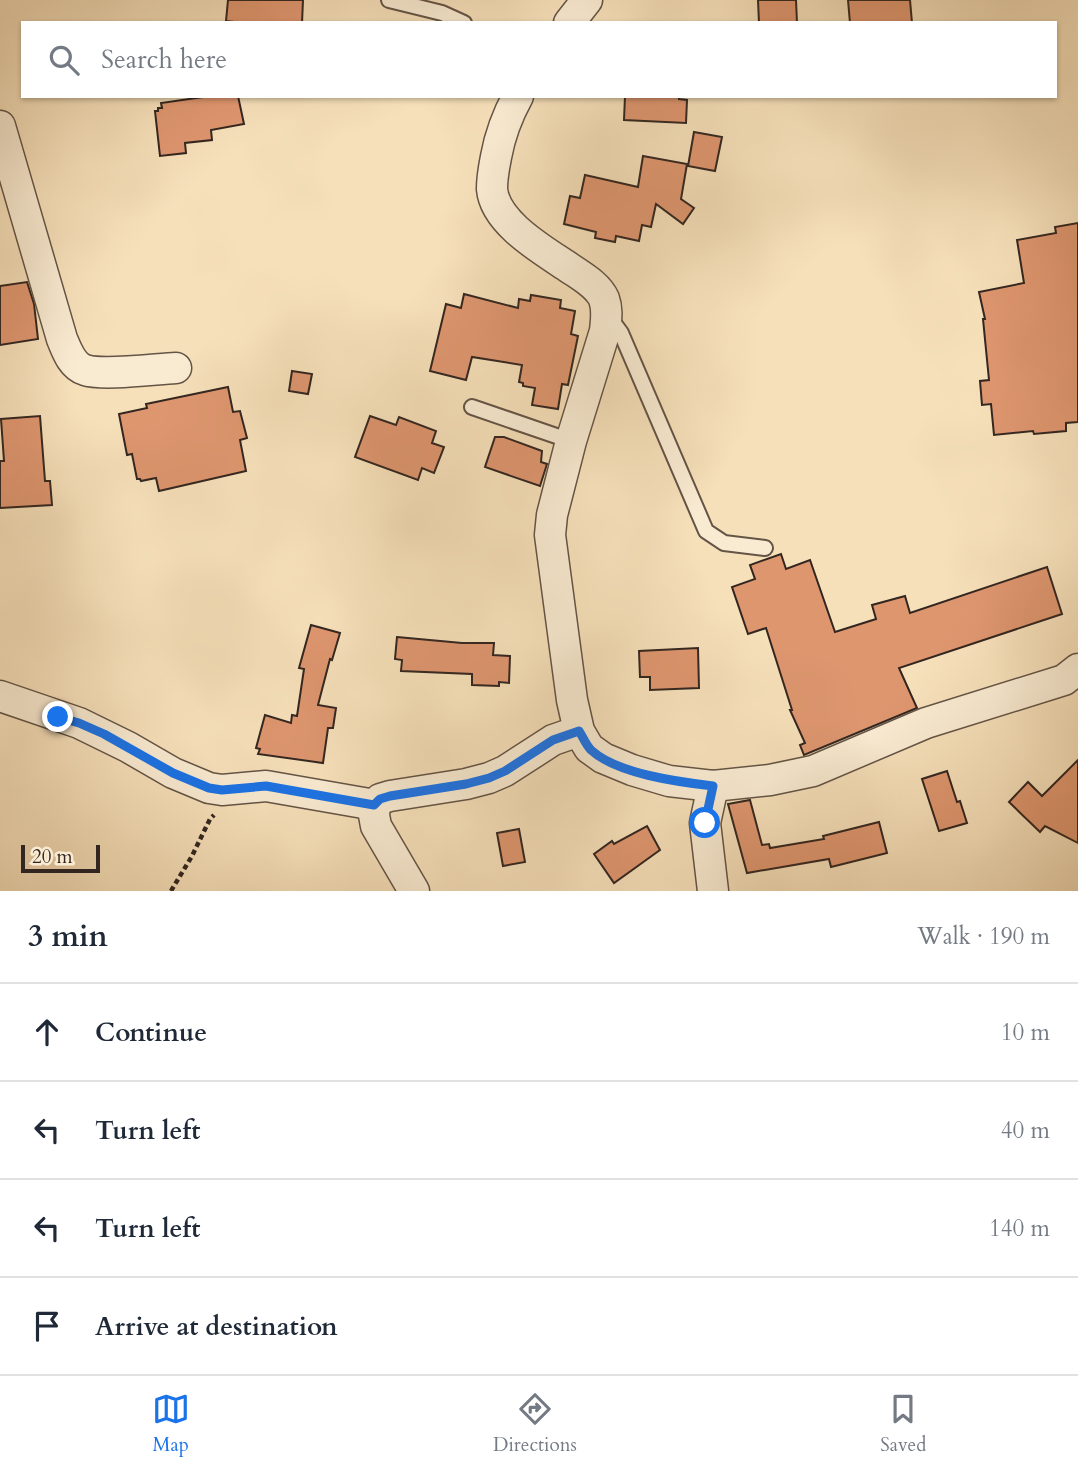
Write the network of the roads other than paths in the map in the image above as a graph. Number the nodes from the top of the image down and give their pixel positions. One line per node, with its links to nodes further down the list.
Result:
1 (389, 0): 3 (lane)
2 (587, 0): 4 (street)
3 (460, 21)
4 (571, 21)
5 (517, 98): 7 (street)
6 (0, 126): 8 (street)
7 (607, 314): 10 (street); 11 (lane)
8 (176, 368)
9 (472, 407): 10 (lane)
10 (571, 441): 14 (street)
11 (765, 548)
12 (1078, 669): 15 (street)
13 (0, 696): 16 (street)
14 (579, 731): 15 (street); 16 (street)
15 (713, 786): 18 (street)
16 (374, 805): 17 (street)
17 (414, 891)
18 (713, 891)

